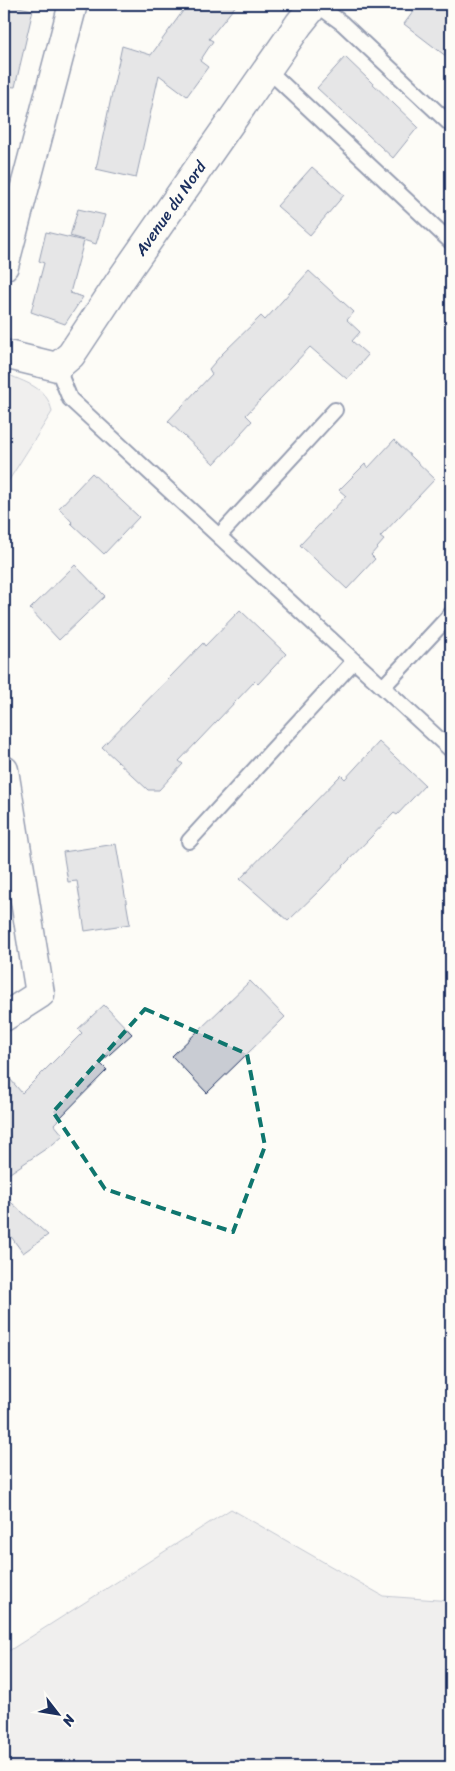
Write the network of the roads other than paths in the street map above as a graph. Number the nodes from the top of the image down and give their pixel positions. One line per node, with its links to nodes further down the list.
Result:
1 (73, 4): 6 (street)
2 (316, 4): 3 (street, Avenue du Nord); 4 (lane)
3 (268, 70): 5 (lane); 8 (street, Avenue du Nord)
4 (451, 125)
5 (451, 242)
6 (4, 266)
7 (4, 354): 8 (street)
8 (57, 367): 10 (lane)
9 (335, 410): 10 (lane)
10 (219, 536): 12 (lane)
11 (451, 614): 13 (lane)
12 (354, 661): 13 (lane); 16 (lane)
13 (383, 687): 14 (lane)
14 (451, 750)
15 (4, 770): 17 (street)
16 (189, 841)
17 (4, 1017)

